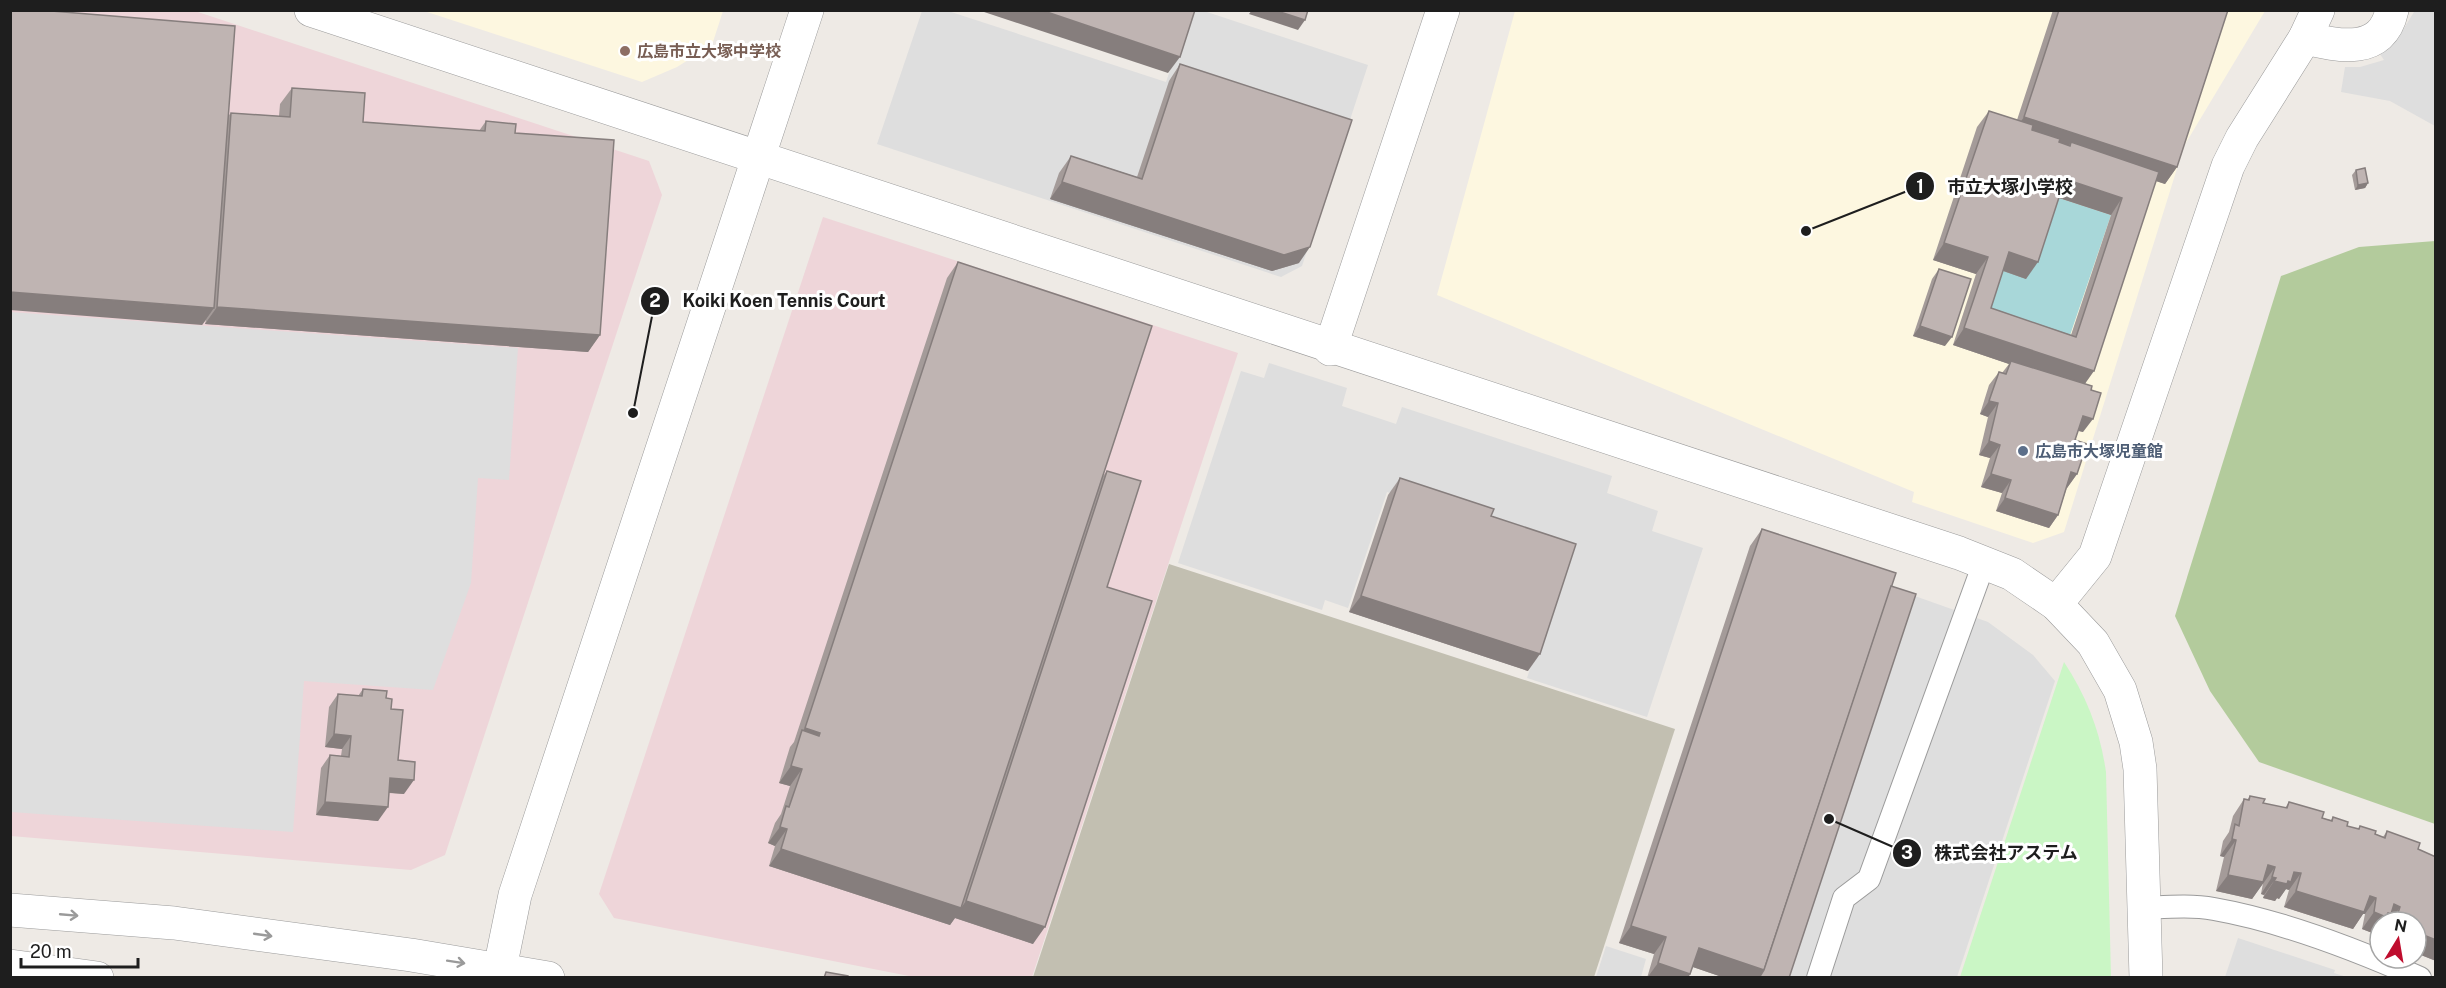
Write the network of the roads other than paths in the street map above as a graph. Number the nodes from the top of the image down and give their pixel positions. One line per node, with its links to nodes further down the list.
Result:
1 (311, 10): 6 (street)
2 (807, 10): 6 (street)
3 (1443, 10): 7 (street)
4 (2392, 10): 5 (street)
5 (2312, 25): 9 (street)
6 (758, 157): 7 (street); 13 (street)
7 (1330, 349): 8 (street)
8 (1984, 563): 9 (street); 16 (lane)
9 (2056, 604): 10 (street)
10 (2145, 908): 17 (street); 18 (lane)
11 (10, 910): 13 (street, one-way to 13)
12 (10, 966): 14 (street)
13 (499, 973): 15 (street)
14 (98, 978)
15 (548, 978)
16 (1818, 978)
17 (2146, 978)
18 (2421, 978)

